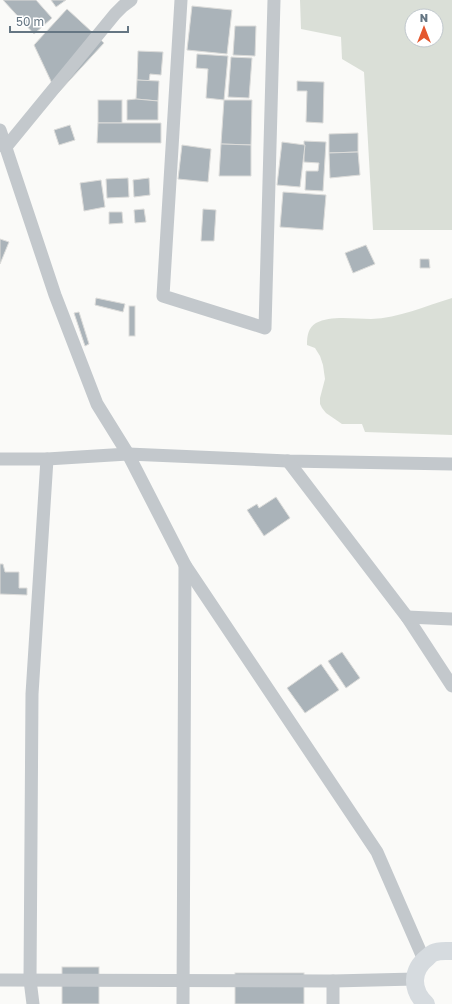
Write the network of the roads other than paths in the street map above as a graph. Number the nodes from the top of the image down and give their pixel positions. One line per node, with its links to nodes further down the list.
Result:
1 (131, 0): 5 (street)
2 (181, 0): 3 (street)
3 (274, 0)
4 (0, 130): 5 (street)
5 (3, 146): 6 (street)
6 (128, 454): 8 (street); 9 (street); 11 (street)
7 (0, 459): 8 (street)
8 (47, 459): 19 (street)
9 (288, 461): 10 (street); 12 (street)
10 (452, 464)
11 (185, 565): 16 (street); 20 (street)
12 (407, 617): 13 (street); 14 (street)
13 (452, 619)
14 (452, 686)
15 (452, 952): 16 (street)
16 (424, 960): 17 (street)
17 (415, 979): 21 (street); 25 (street)
18 (0, 980): 19 (street)
19 (30, 980): 20 (street); 22 (street)
20 (183, 980): 21 (street); 23 (street)
21 (333, 981): 24 (street)
22 (33, 1004)
23 (183, 1004)
24 (333, 1004)
25 (426, 1004)

